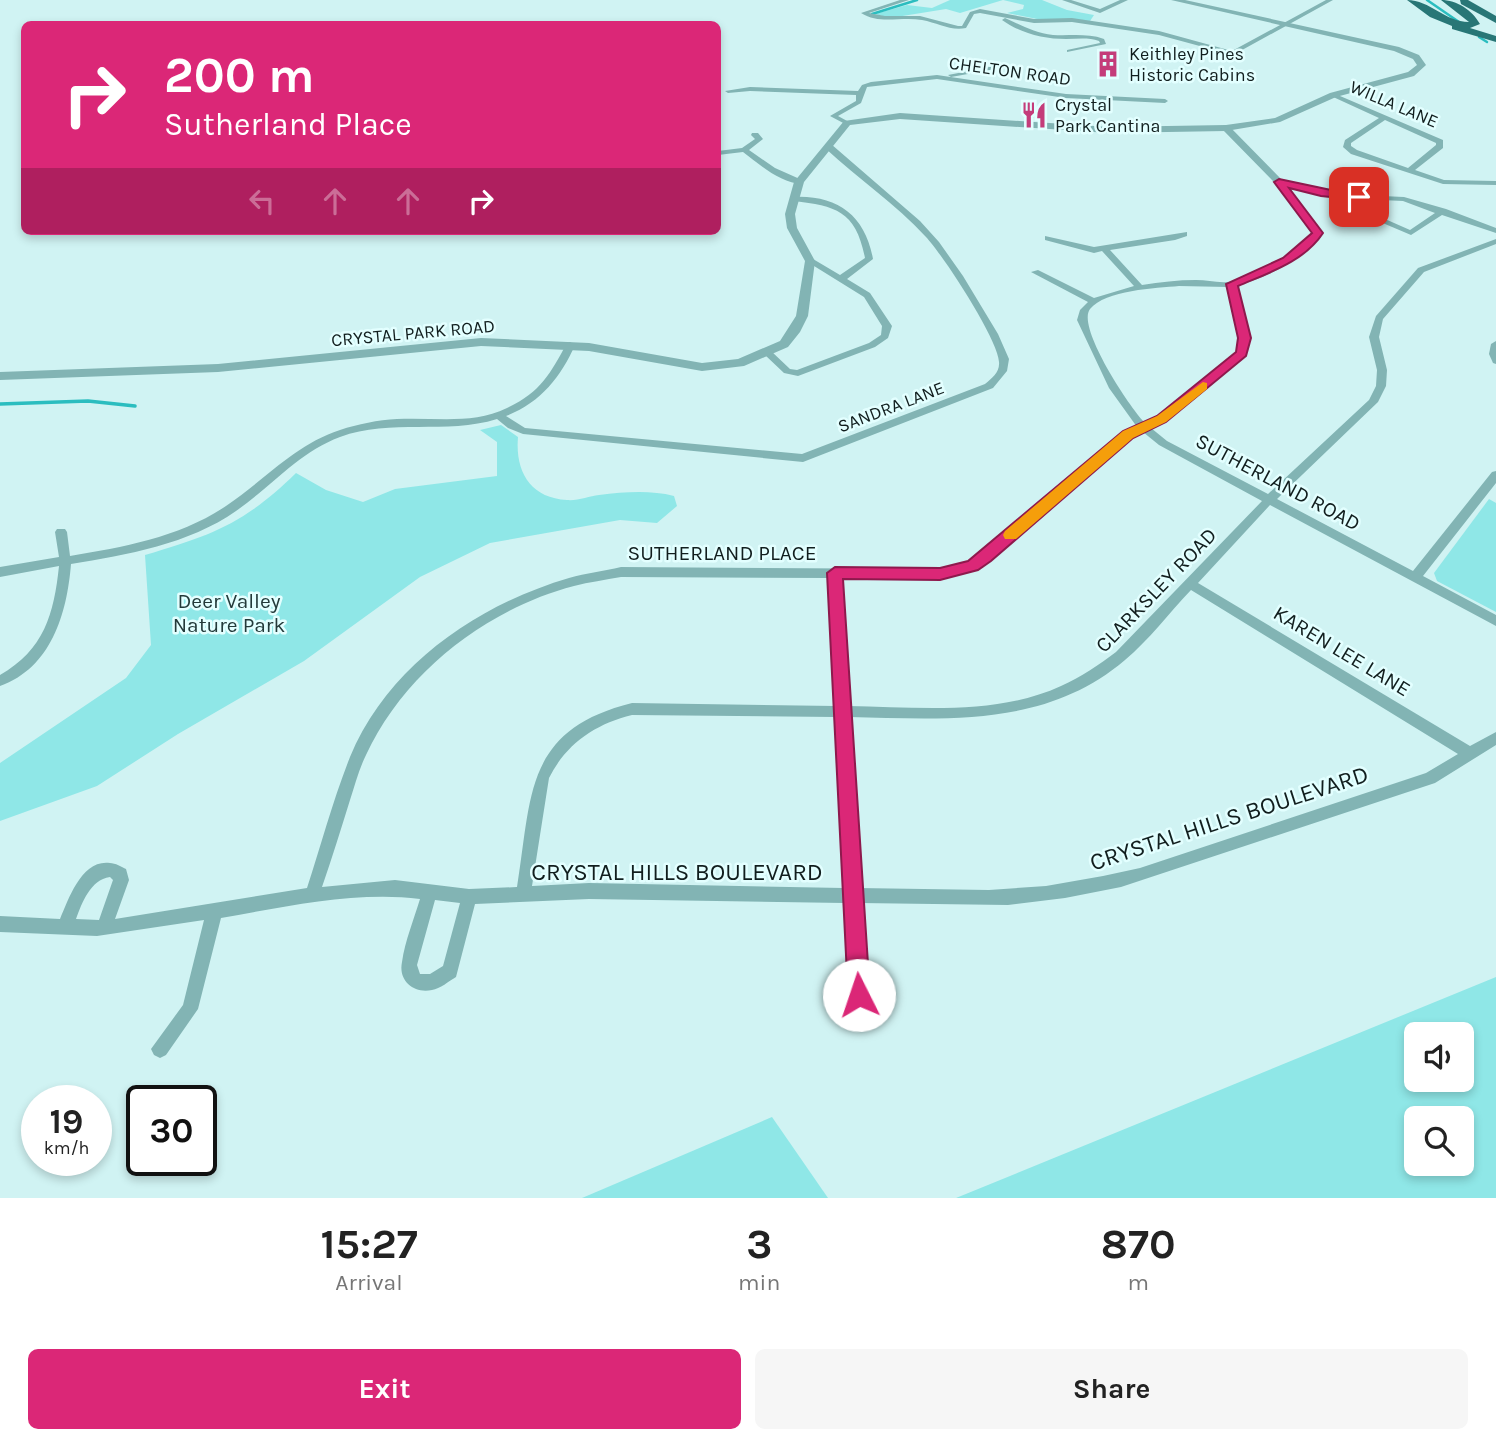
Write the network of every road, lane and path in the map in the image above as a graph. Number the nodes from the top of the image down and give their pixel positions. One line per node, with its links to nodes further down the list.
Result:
1 (906, 0): 11 (street)
2 (1065, 0): 3 (street)
3 (1125, 0)
4 (1166, 0): 10 (street)
5 (1331, 0): 13 (street)
6 (1405, 0): 15 (highway)
7 (1412, 0): 8 (highway)
8 (1448, 0): 14 (highway)
9 (1461, 0): 12 (highway)
10 (1179, 1): 13 (street)
11 (1003, 14): 13 (street); 16 (street)
12 (1496, 20)
13 (1286, 24): 21 (street)
14 (1496, 26)
15 (1496, 39)
16 (1069, 51)
17 (1004, 66): 18 (street)
18 (937, 77): 20 (street, CHELTON ROAD); 22 (street, CHELTON ROAD)
19 (728, 91): 20 (street, CHELTON ROAD)
20 (860, 93): 24 (street)
21 (1333, 95): 23 (street, WILLA LANE); 25 (street)
22 (1166, 101)
23 (1385, 117): 30 (street, WILLA LANE); 30 (street)
24 (847, 123): 25 (street); 27 (street)
25 (1226, 128): 32 (street)
26 (755, 135): 28 (street)
27 (828, 146): 31 (street); 53 (street, SANDRA LANE)
28 (744, 150): 29 (street); 31 (street)
29 (721, 153)
30 (1409, 171): 33 (street)
31 (800, 182): 34 (street)
32 (1279, 182): 35 (street); 45 (street)
33 (1496, 183)
34 (794, 199): 42 (street); 44 (street)
35 (1443, 211): 36 (street); 37 (street)
36 (1382, 221)
37 (1496, 231)
38 (1184, 234): 41 (street)
39 (1048, 238): 41 (street)
40 (1496, 241): 56 (street, CLARKSLEY ROAD)
41 (1104, 249): 46 (street)
42 (810, 261): 44 (street); 50 (street, CRYSTAL PARK ROAD)
43 (1035, 272): 47 (street)
44 (841, 279): 50 (street)
45 (1232, 284): 46 (street); 54 (street, SUTHERLAND PLACE)
46 (1140, 288): 47 (street)
47 (1092, 300): 54 (street, SUTHERLAND ROAD)
48 (1496, 344): 51 (street)
49 (570, 345): 50 (street, CRYSTAL PARK ROAD); 52 (street, CRYSTAL PARK ROAD); 53 (street)
50 (768, 353)
51 (1496, 361)
52 (0, 376)
53 (499, 415): 58 (street)
54 (1143, 425): 56 (street, SUTHERLAND ROAD); 60 (street, SUTHERLAND PLACE)
55 (1496, 475): 61 (street)
56 (1269, 500): 61 (street, SUTHERLAND ROAD); 62 (street, CLARKSLEY ROAD)
57 (61, 532): 58 (street)
58 (67, 559): 59 (street); 64 (street)
59 (0, 572)
60 (835, 573): 65 (street); 70 (street, SUTHERLAND PLACE)
61 (1415, 578): 63 (street, SUTHERLAND ROAD)
62 (1190, 584): 65 (street, CLARKSLEY ROAD); 67 (street, KAREN LEE LANE)
63 (1496, 621)
64 (0, 681)
65 (843, 711): 69 (street); 71 (street, CLARKSLEY ROAD)
66 (1496, 738): 67 (street, CRYSTAL HILLS BOULEVARD)
67 (1471, 754): 69 (street, CRYSTAL HILLS BOULEVARD)
68 (430, 892): 70 (street, CRYSTAL HILLS BOULEVARD); 72 (street, CRYSTAL HILLS BOULEVARD); 72 (street)
69 (851, 894): 71 (street, CRYSTAL HILLS BOULEVARD); 77 (street)
70 (312, 895): 73 (street, CRYSTAL HILLS BOULEVARD)
71 (523, 895): 72 (street, CRYSTAL HILLS BOULEVARD)
72 (469, 897)
73 (214, 912): 76 (street, CRYSTAL HILLS BOULEVARD); 78 (street)
74 (0, 923): 75 (street, CRYSTAL HILLS BOULEVARD)
75 (65, 926): 76 (street, CRYSTAL HILLS BOULEVARD); 76 (street)
76 (104, 928)
77 (861, 1020)
78 (160, 1049)

